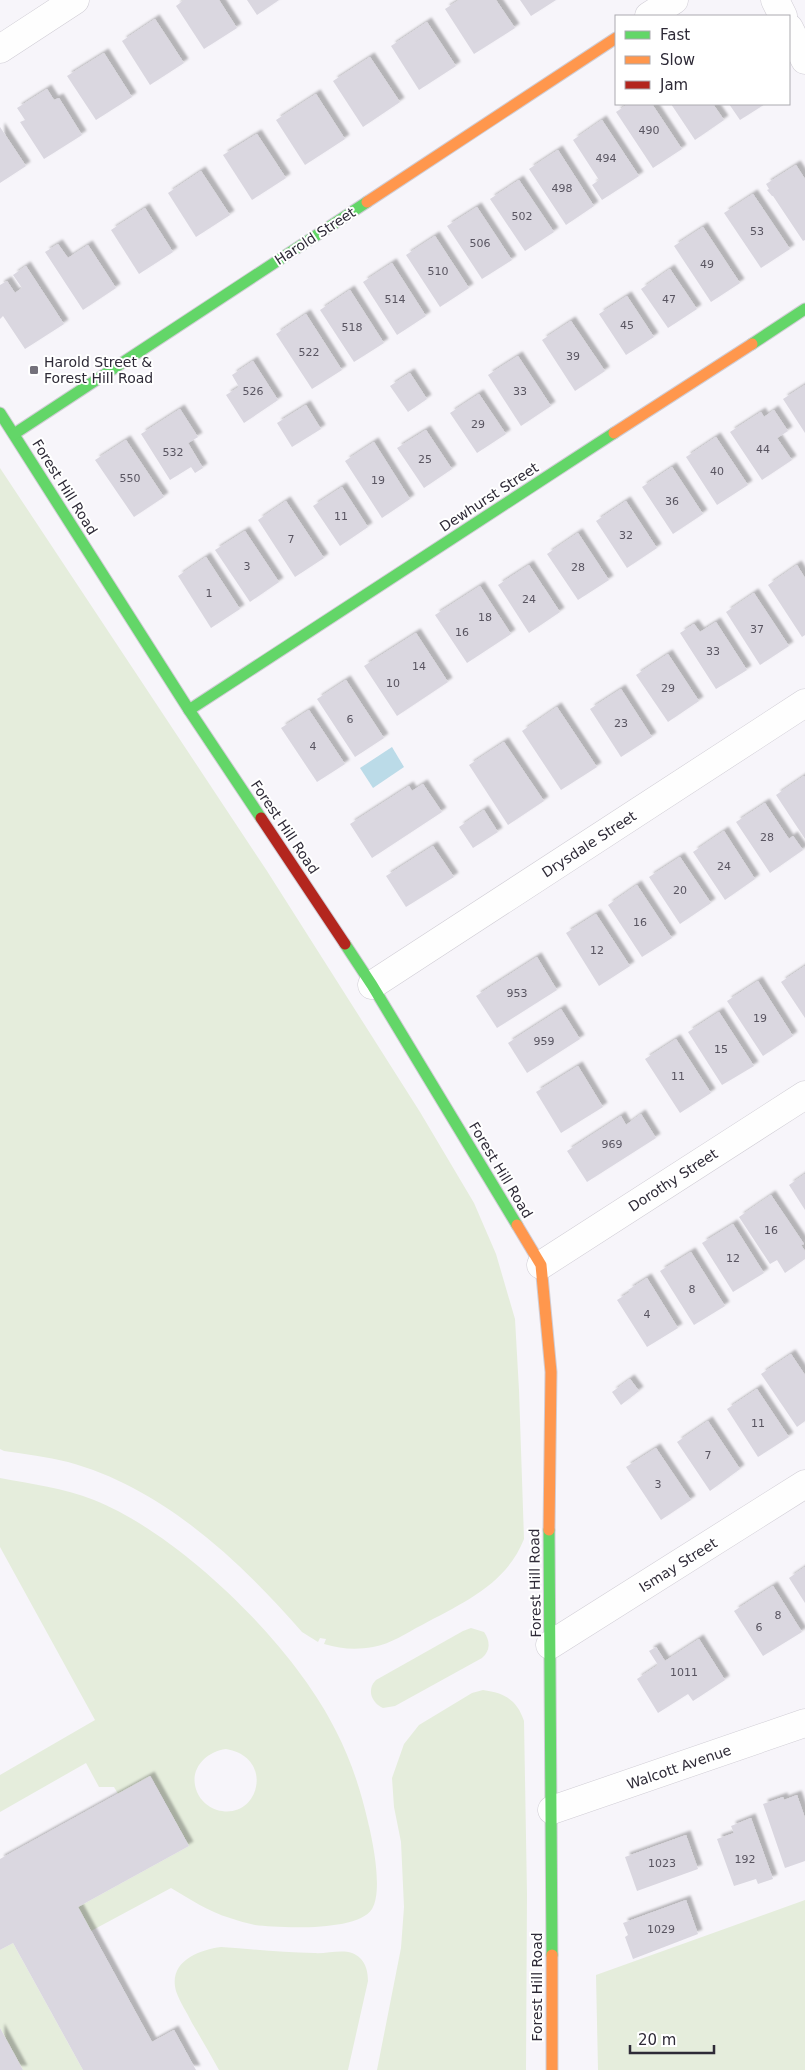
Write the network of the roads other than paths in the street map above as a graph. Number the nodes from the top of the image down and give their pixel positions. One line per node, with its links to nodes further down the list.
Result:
1 (74, 0): 8 (street)
2 (674, 0): 4 (street)
3 (775, 0): 5 (street)
4 (651, 15)
5 (782, 15)
6 (790, 30): 9 (street)
7 (615, 39): 12 (street, Harold Street)
8 (0, 49)
9 (805, 60)
10 (805, 309): 14 (street, Dewhurst Street)
11 (0, 413): 12 (street, Forest Hill Road)
12 (14, 434): 14 (street, Forest Hill Road)
13 (805, 702): 15 (street, Drysdale Street)
14 (189, 710): 15 (street, Forest Hill Road)
15 (372, 985): 17 (street, Forest Hill Road)
16 (805, 1094): 17 (street, Dorothy Street)
17 (540, 1265): 19 (street, Forest Hill Road)
18 (805, 1484): 19 (street, Ismay Street)
19 (550, 1645): 21 (street, Forest Hill Road)
20 (805, 1723): 21 (street, Walcott Avenue)
21 (552, 1810): 22 (street, Forest Hill Road)
22 (552, 2070)

